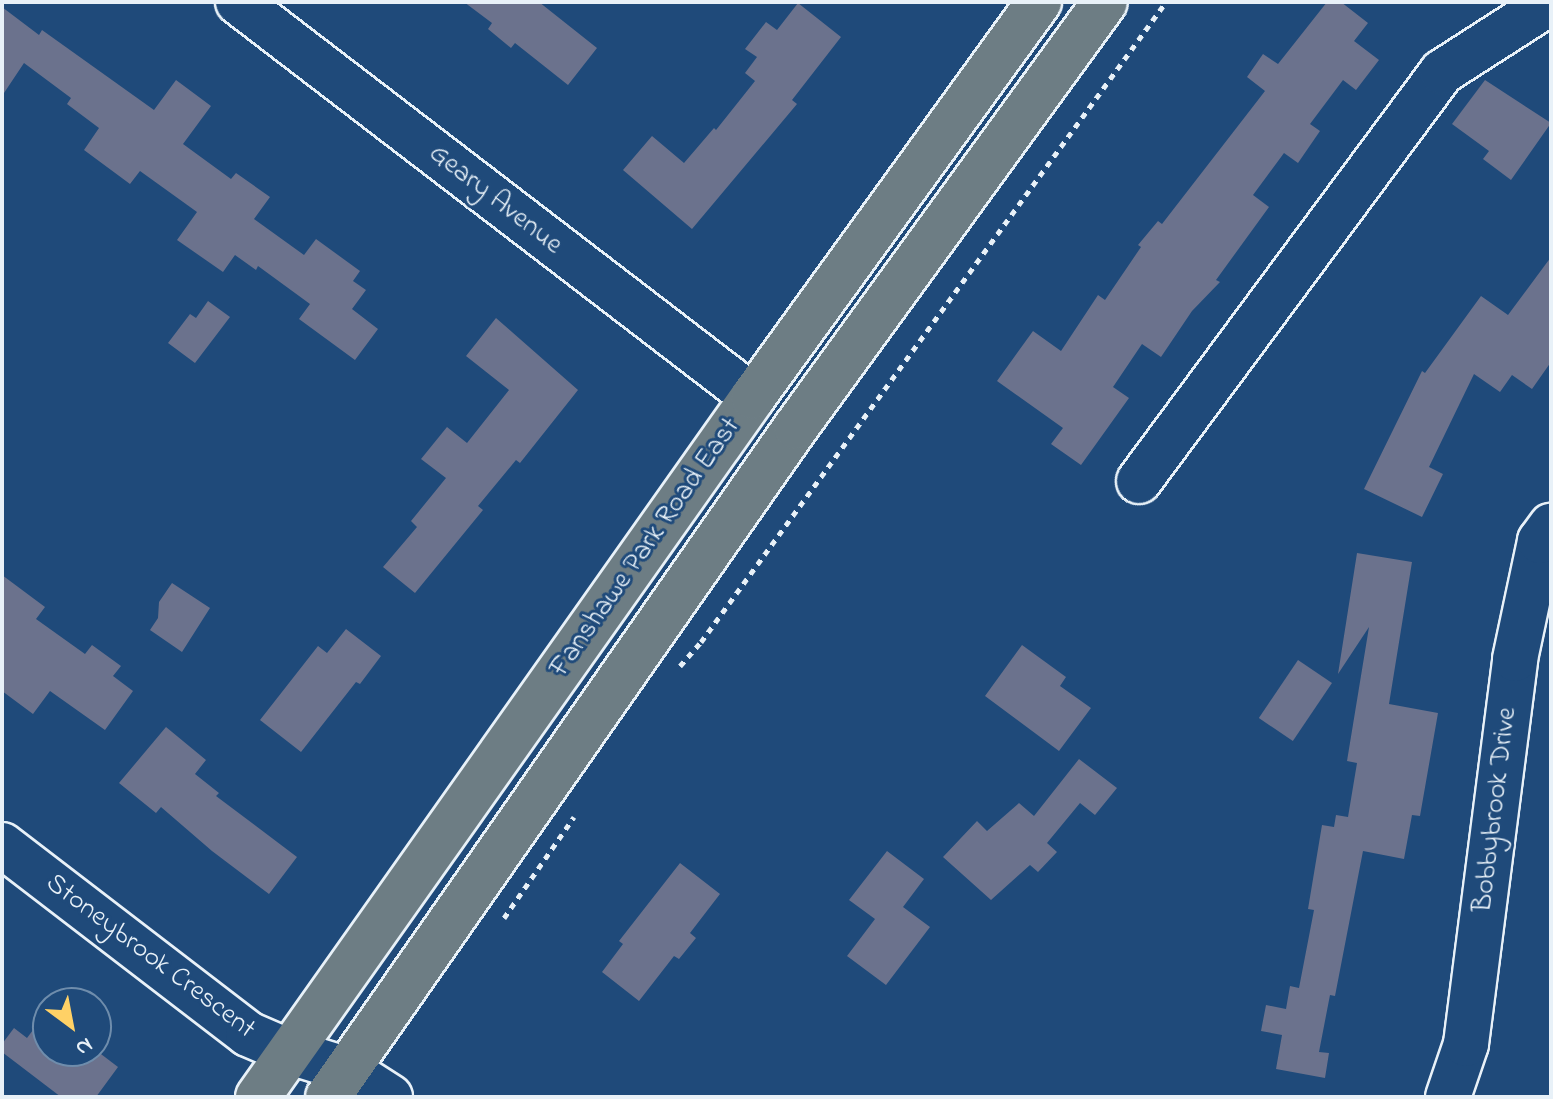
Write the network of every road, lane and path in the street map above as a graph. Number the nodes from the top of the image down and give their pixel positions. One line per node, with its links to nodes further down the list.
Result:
1 (238, 2): 6 (street, Geary Avenue)
2 (1039, 2): 6 (main road, Fanshawe Park Road East)
3 (1105, 2): 14 (main road, Fanshawe Park Road East)
4 (1166, 2): 9 (path)
5 (1551, 2): 7 (street)
6 (753, 397): 13 (main road, Fanshawe Park Road East)
7 (1139, 481)
8 (1551, 526): 17 (street, Bobbybrook Drive)
9 (672, 674)
10 (576, 812): 12 (path)
11 (2, 845): 13 (street, Stoneybrook Crescent)
12 (502, 920)
13 (290, 1052): 14 (street, Stoneybrook Crescent); 15 (main road, Fanshawe Park Road East)
14 (338, 1083): 16 (street, Stoneybrook Crescent)
15 (258, 1097)
16 (390, 1097)
17 (1448, 1097)

